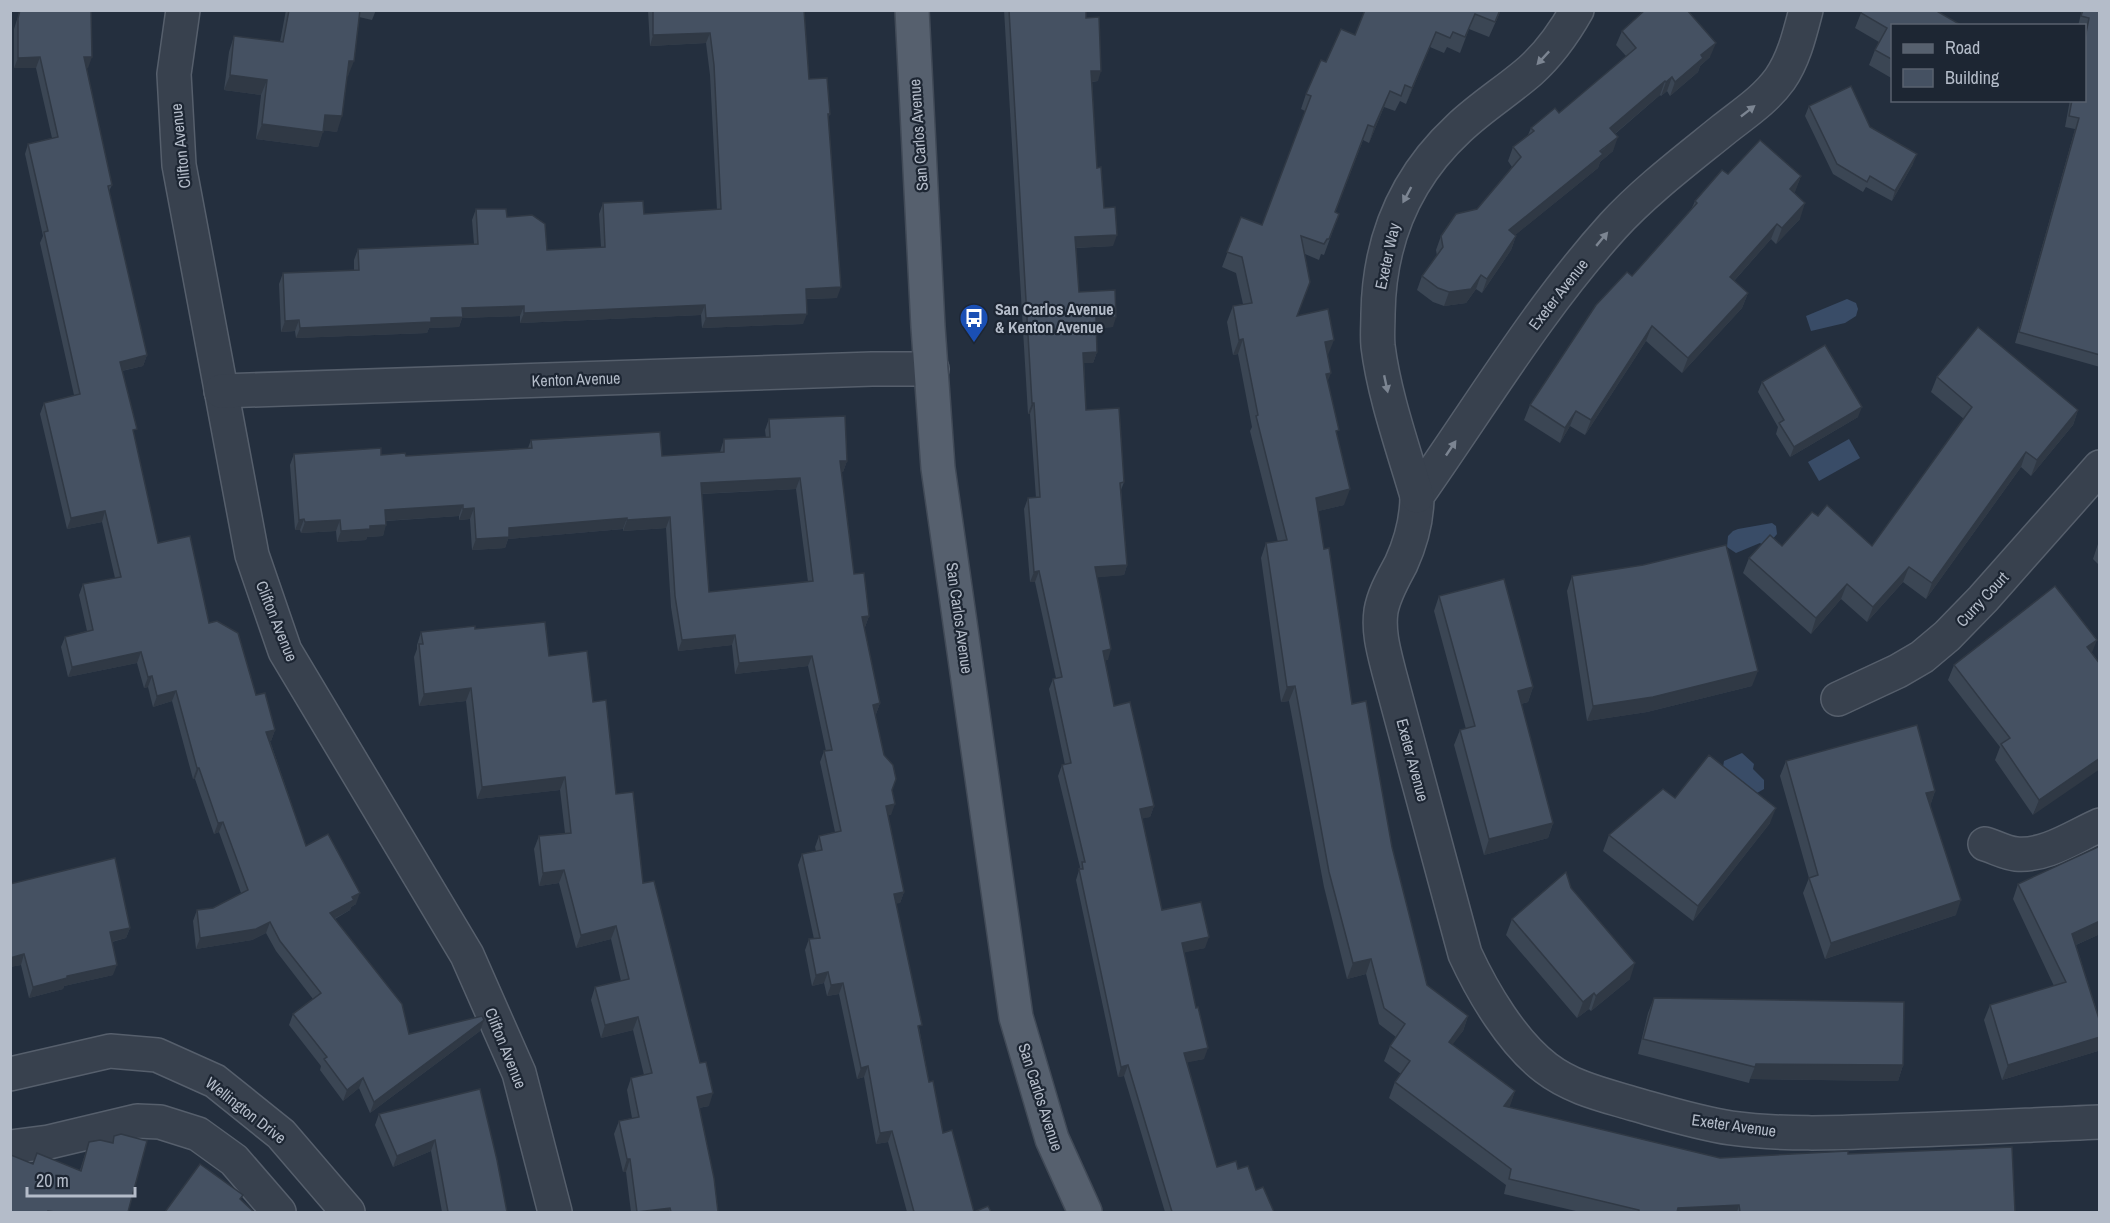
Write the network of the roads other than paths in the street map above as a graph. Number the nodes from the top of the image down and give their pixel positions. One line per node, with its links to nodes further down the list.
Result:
1 (183, 10): 6 (street, Clifton Avenue)
2 (912, 10): 5 (main road, San Carlos Avenue)
3 (1577, 10): 8 (street, Exeter Way, one-way to 8)
4 (1806, 10): 8 (street, Exeter Avenue, one-way to 4)
5 (932, 369): 6 (street, Kenton Avenue); 18 (main road, San Carlos Avenue)
6 (221, 391): 17 (street, Clifton Avenue)
7 (2100, 467): 9 (street, Curry Court)
8 (1417, 496): 13 (street, Exeter Avenue)
9 (1838, 699)
10 (2100, 825): 11 (street)
11 (1985, 844)
12 (10, 1074): 16 (street, Wellington Drive)
13 (2100, 1122)
14 (10, 1147): 15 (street)
15 (279, 1212)
16 (348, 1212)
17 (555, 1212)
18 (1085, 1212)

